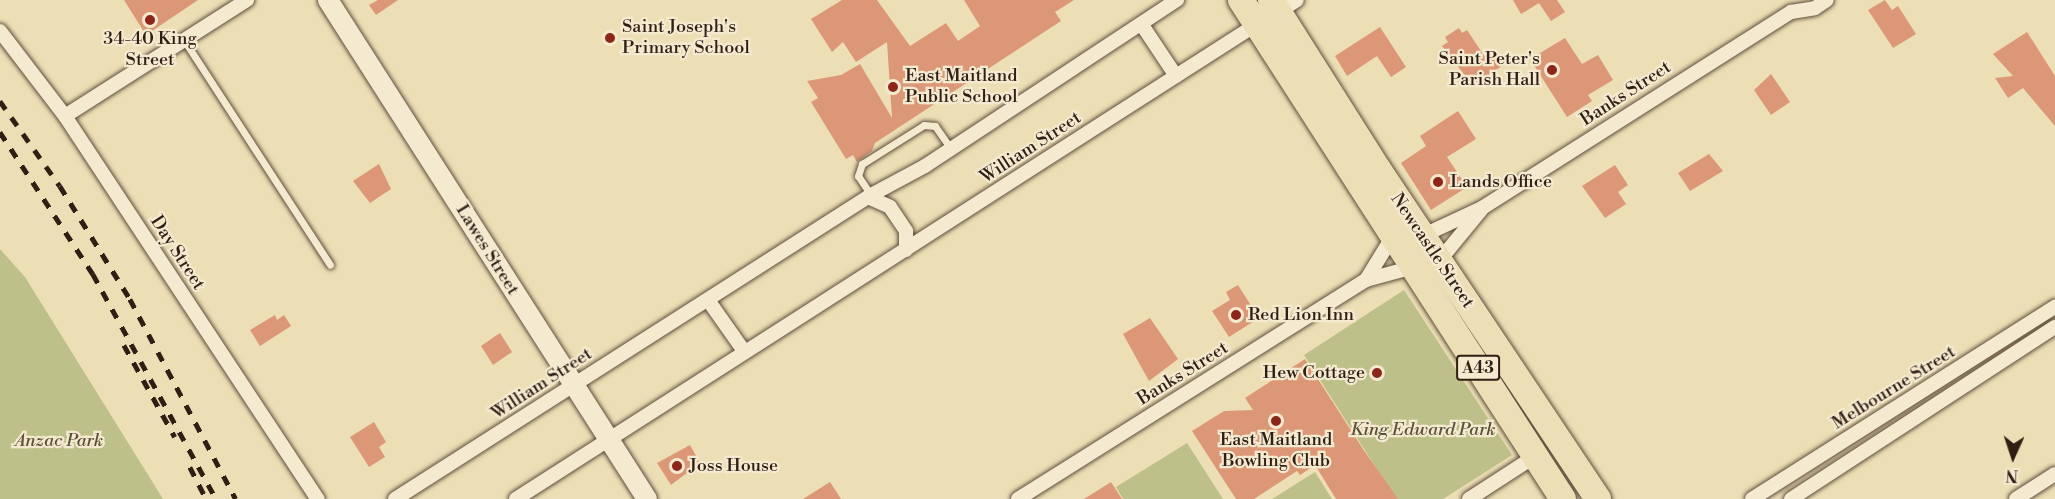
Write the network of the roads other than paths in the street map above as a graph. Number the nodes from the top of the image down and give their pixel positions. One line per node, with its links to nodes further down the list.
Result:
1 (247, 0): 11 (street)
2 (328, 0): 28 (main road, Lawes Street)
3 (1177, 0): 9 (street, William Street)
4 (1241, 0): 7 (highway, Newcastle Street / A43)
5 (1800, 0): 8 (street, Banks Street)
6 (1827, 0): 8 (street, Banks Street)
7 (1276, 9): 12 (street, William Street); 17 (highway, Newcastle Street / A43); 18 (highway, Newcastle Street / A43)
8 (1791, 12): 16 (street, Banks Street)
9 (1142, 25): 12 (street); 14 (street, William Street)
10 (0, 31): 13 (street, Day Street)
11 (184, 40): 13 (street); 21 (lane)
12 (1176, 76): 19 (street, William Street)
13 (65, 116): 32 (street, Day Street)
14 (951, 148): 15 (street, William Street); 15 (lane)
15 (870, 196): 19 (street); 24 (street, William Street)
16 (1482, 208): 18 (street, Banks Street); 20 (street, Banks Street)
17 (1394, 236): 22 (highway, Newcastle Street / A43); 23 (street, Banks Street)
18 (1422, 236): 20 (highway, Newcastle Street / A43); 22 (highway)
19 (906, 250): 27 (street, William Street)
20 (1439, 261): 39 (highway, Newcastle Street / A43)
21 (330, 265)
22 (1413, 267): 23 (street, Banks Street); 30 (highway, Newcastle Street / A43)
23 (1366, 280): 36 (street, Banks Street)
24 (708, 300): 27 (street); 28 (street, William Street)
25 (2049, 311): 26 (lane); 40 (street, Melbourne Street)
26 (2054, 331): 41 (street, Melbourne Street)
27 (744, 351): 29 (street, William Street)
28 (573, 385): 29 (main road, Lawes Street); 33 (street, William Street)
29 (608, 439): 34 (street, William Street); 35 (main road, Lawes Street)
30 (1534, 457): 37 (street); 38 (highway, Newcastle Street / A43)
31 (2055, 474): 42 (street)
32 (318, 499)
33 (394, 499)
34 (516, 499)
35 (648, 499)
36 (1018, 499)
37 (1469, 499)
38 (1563, 499)
39 (1598, 499)
40 (1752, 499)
41 (1791, 499)
42 (2016, 499)

